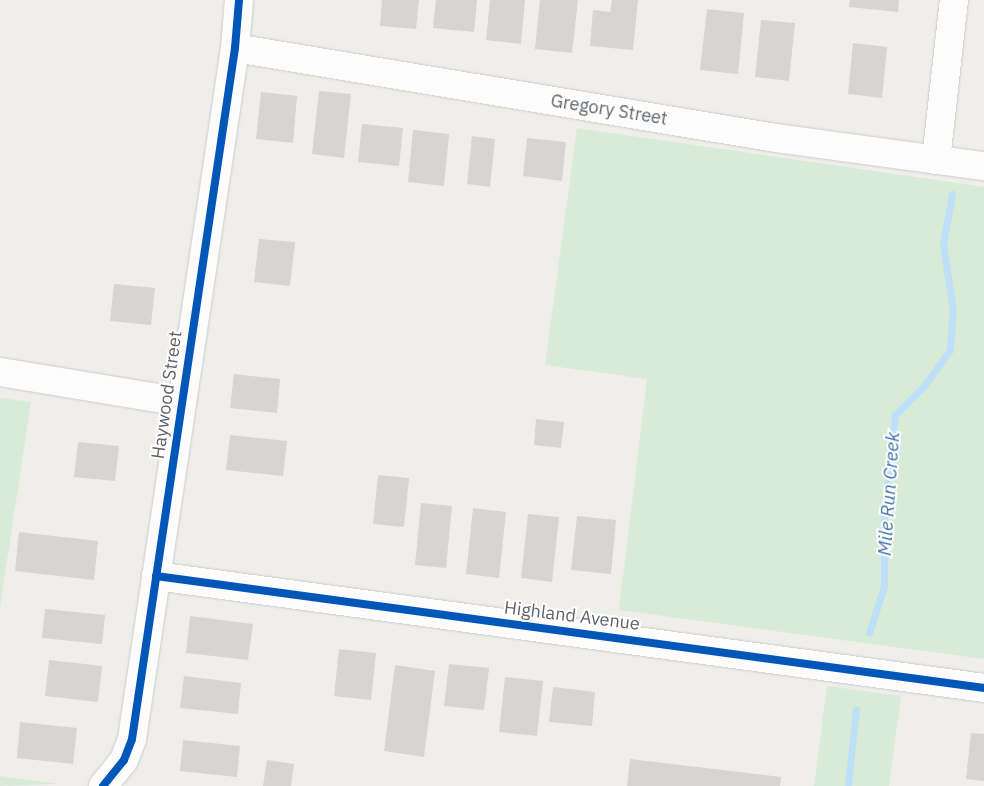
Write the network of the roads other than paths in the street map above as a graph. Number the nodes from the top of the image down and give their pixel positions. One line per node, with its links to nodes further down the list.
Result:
1 (239, 0): 3 (street, Haywood Street)
2 (954, 0): 4 (street)
3 (235, 48): 4 (street, Gregory Street); 7 (street, Haywood Street)
4 (936, 160): 5 (street, Gregory Street)
5 (984, 166)
6 (0, 372): 7 (street)
7 (181, 402): 8 (street, Haywood Street)
8 (156, 576): 9 (street, Highland Avenue); 10 (street, Haywood Street)
9 (984, 688)
10 (103, 786)

